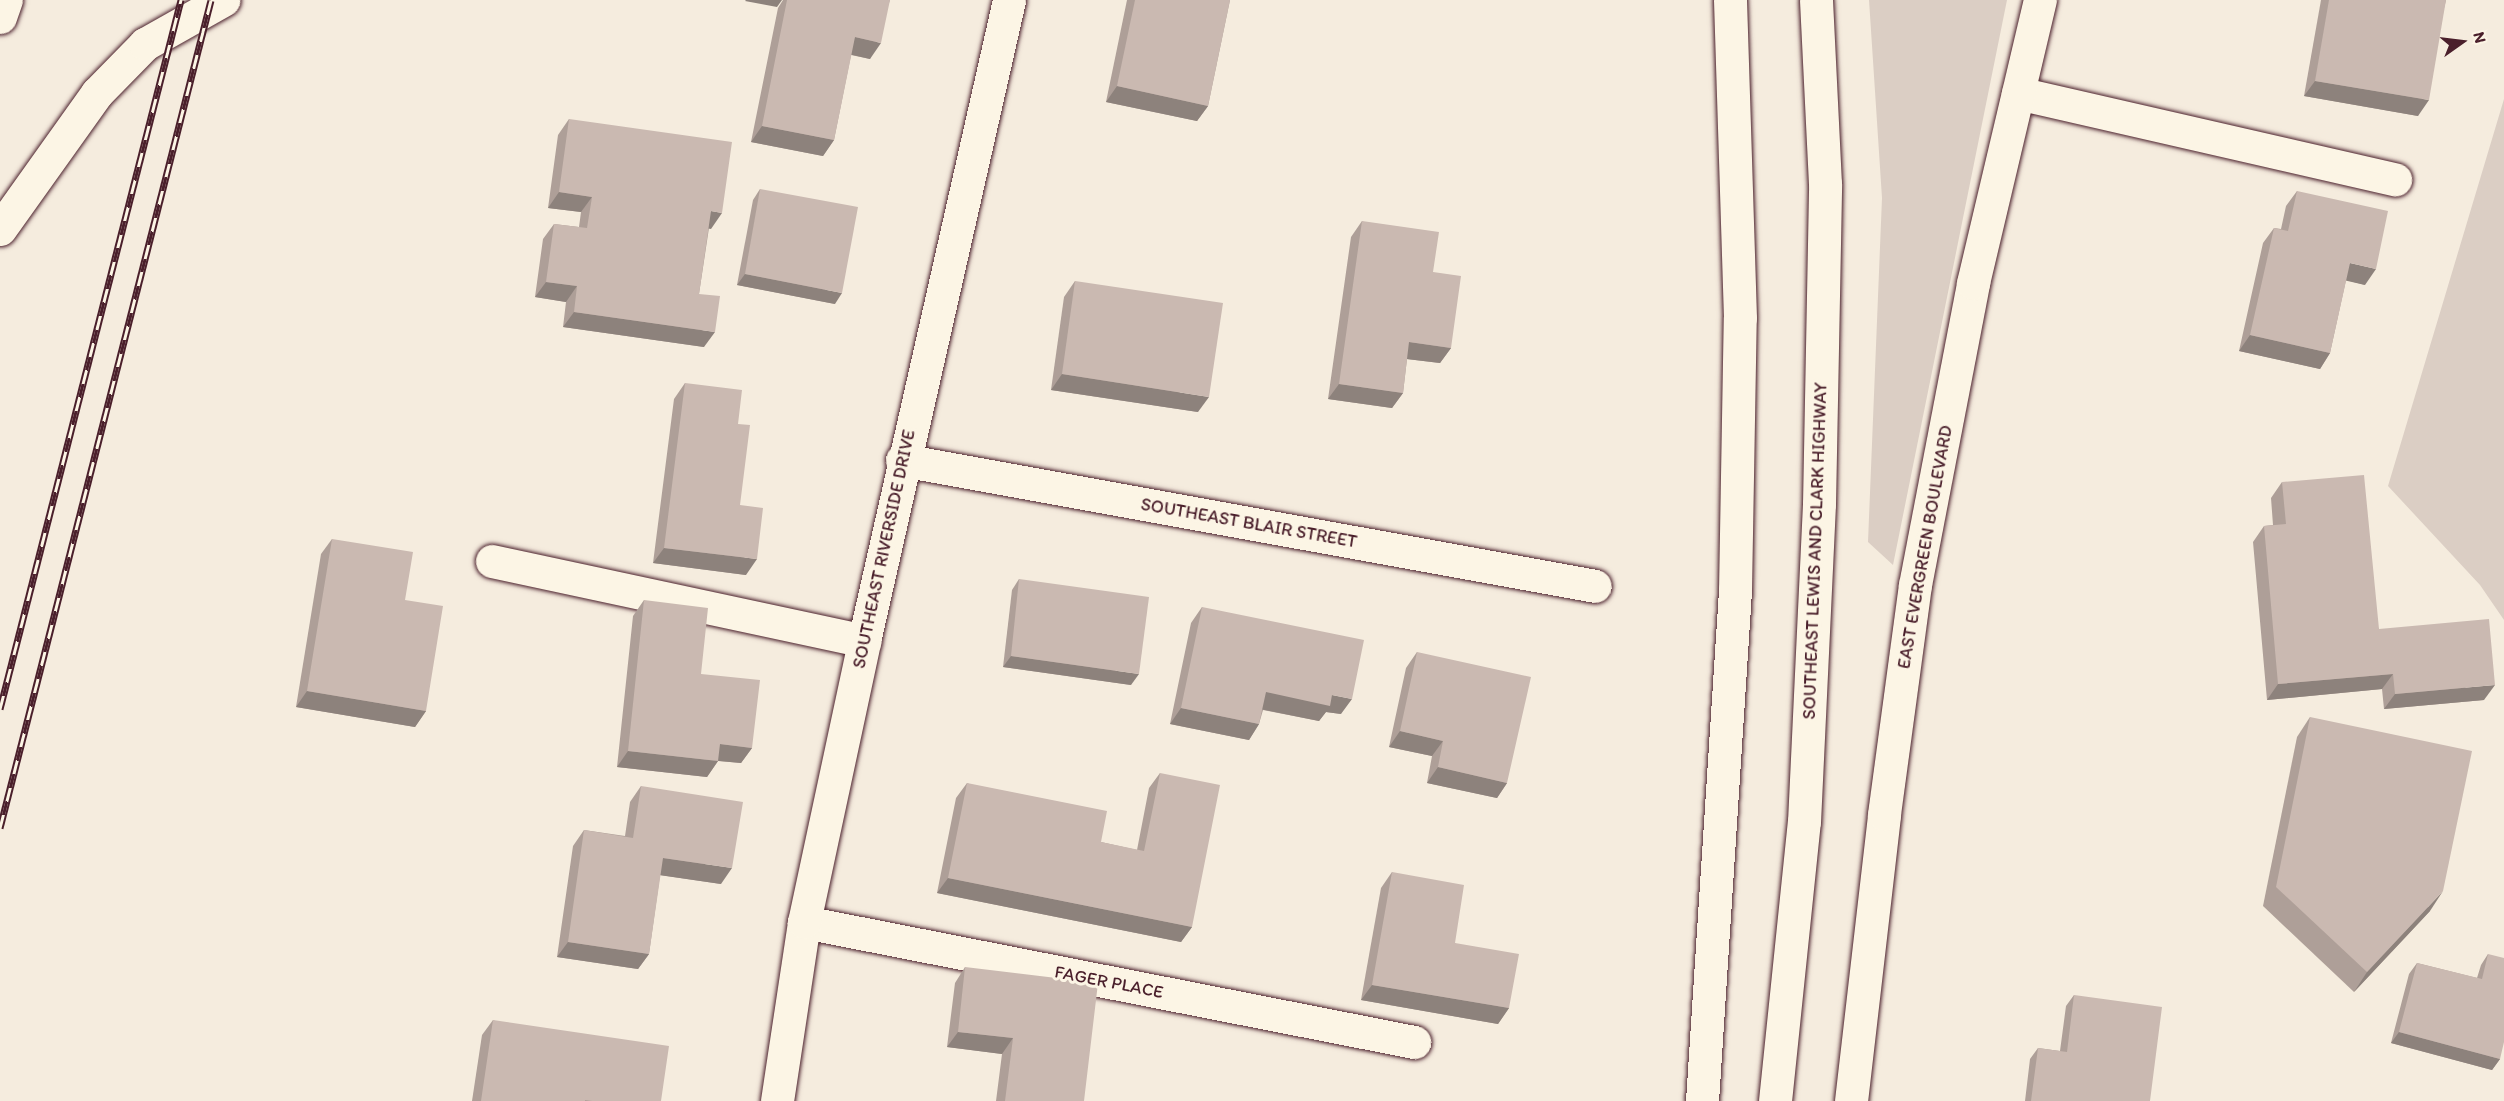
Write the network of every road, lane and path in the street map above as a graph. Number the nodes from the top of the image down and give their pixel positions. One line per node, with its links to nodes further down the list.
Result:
1 (6, 0): 8 (main road)
2 (223, 0): 12 (main road)
3 (1009, 0): 13 (main road, SOUTHEAST RIVERSIDE DRIVE)
4 (1718, 0): 9 (main road)
5 (1730, 0): 9 (main road)
6 (1816, 0): 21 (main road, SOUTHEAST LEWIS AND CLARK HIGHWAY)
7 (2040, 0): 10 (main road, EAST EVERGREEN BOULEVARD)
8 (0, 17)
9 (1734, 57): 20 (main road)
10 (2018, 93): 11 (main road); 22 (main road, EAST EVERGREEN BOULEVARD)
11 (2395, 178)
12 (0, 229)
13 (903, 460): 15 (main road, SOUTHEAST BLAIR STREET); 16 (main road, SOUTHEAST RIVERSIDE DRIVE)
14 (492, 561): 16 (main road)
15 (1595, 586)
16 (864, 641): 17 (main road, SOUTHEAST RIVERSIDE DRIVE)
17 (804, 922): 18 (main road, FAGER PLACE); 19 (main road, SOUTHEAST RIVERSIDE DRIVE)
18 (1414, 1042)
19 (777, 1101)
20 (1702, 1101)
21 (1775, 1101)
22 (1851, 1101)

